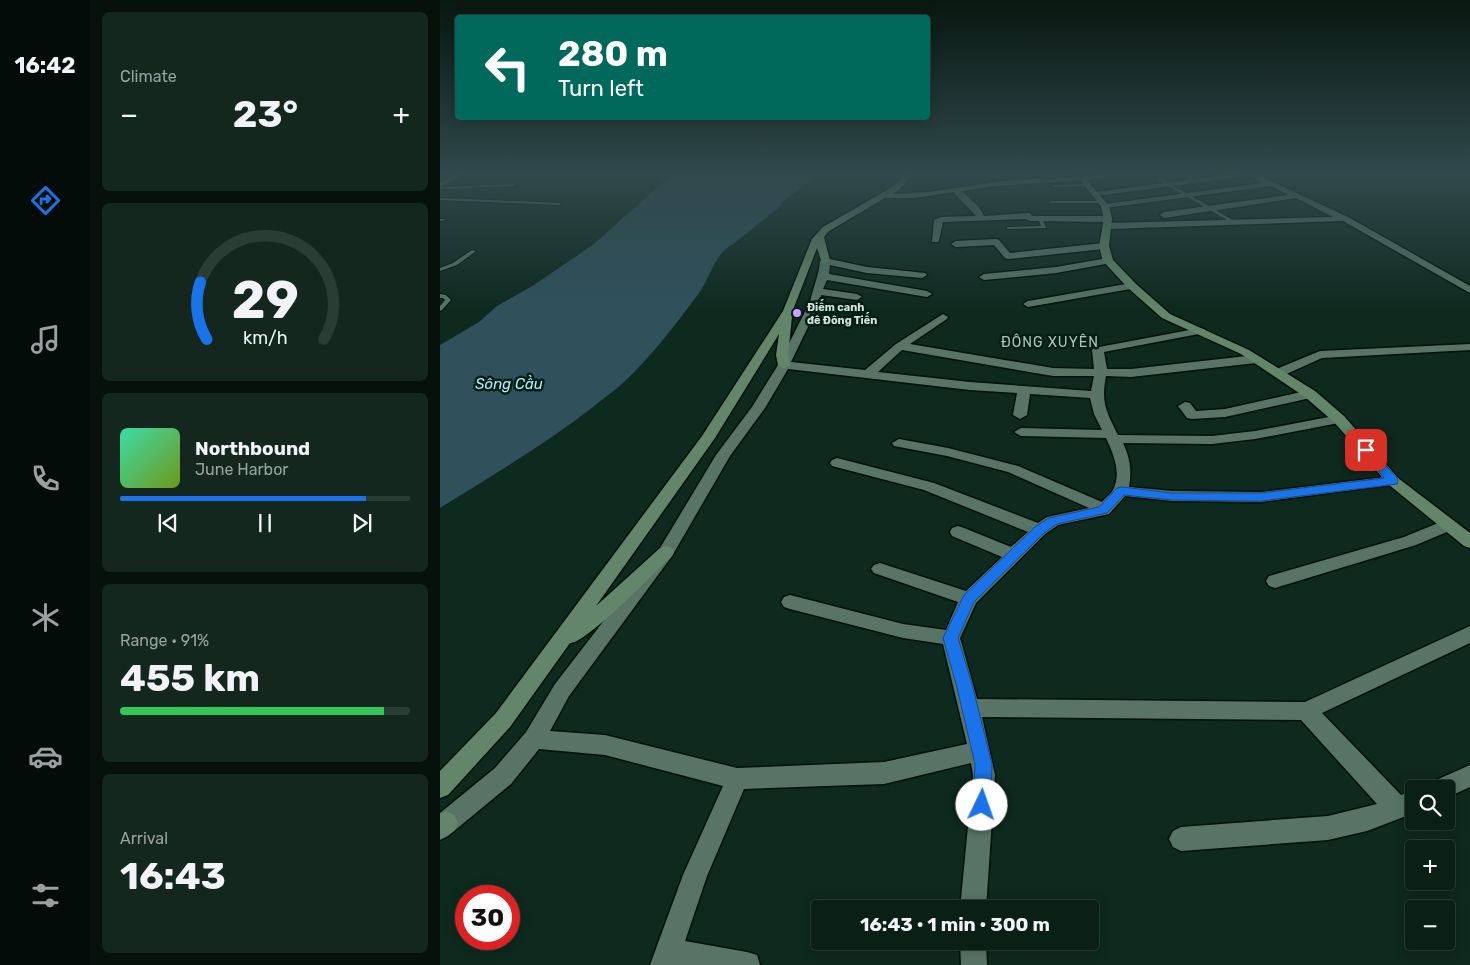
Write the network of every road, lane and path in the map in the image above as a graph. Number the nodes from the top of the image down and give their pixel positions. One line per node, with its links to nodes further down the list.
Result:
1 (841, 220): 11 (main road)
2 (941, 220): 12 (street)
3 (1041, 220): 10 (lane)
4 (1075, 220): 8 (street)
5 (1231, 220): 9 (lane)
6 (1317, 220): 9 (street)
7 (1347, 220): 23 (street)
8 (1108, 222): 9 (street); 14 (main road)
9 (1236, 223)
10 (1008, 228)
11 (819, 236): 16 (main road); 30 (main road)
12 (935, 240)
13 (956, 244): 14 (street)
14 (1104, 246): 17 (main road)
15 (474, 251): 18 (lane)
16 (825, 261): 19 (street); 20 (street)
17 (1108, 261): 21 (street); 22 (main road)
18 (440, 270)
19 (922, 275)
20 (824, 276): 24 (street); 25 (street)
21 (984, 278)
22 (1132, 286): 28 (street); 32 (main road)
23 (1470, 290)
24 (817, 291): 27 (street); 36 (street)
25 (927, 294)
26 (440, 296): 29 (lane)
27 (856, 297)
28 (1028, 304)
29 (440, 309)
30 (788, 311): 36 (main road); 65 (main road)
31 (943, 317): 33 (street)
32 (1200, 331): 35 (main road); 38 (street)
33 (900, 346): 37 (street); 38 (street)
34 (1470, 347): 39 (street)
35 (1256, 359): 38 (street); 39 (main road)
36 (784, 365): 37 (street); 57 (street)
37 (869, 373): 40 (street)
38 (1101, 373): 42 (street)
39 (1278, 373): 41 (main road)
40 (1024, 391): 42 (street); 44 (street)
41 (1310, 394): 43 (street); 45 (main road)
42 (1096, 395): 47 (street)
43 (1185, 406)
44 (1020, 415)
45 (1339, 419): 47 (street); 50 (main road)
46 (1021, 432): 47 (street)
47 (1112, 436): 51 (street)
48 (899, 444): 52 (street)
49 (837, 463): 54 (street)
50 (1393, 481): 51 (street); 53 (main road)
51 (1122, 491): 52 (street)
52 (1103, 510): 54 (street)
53 (1448, 525): 56 (main road); 60 (street)
54 (1039, 530): 58 (street)
55 (958, 532): 58 (street)
56 (1470, 542)
57 (666, 552): 65 (main road); 68 (street)
58 (1014, 555): 61 (street)
59 (880, 569): 61 (street)
60 (1275, 581)
61 (968, 599): 64 (street)
62 (790, 602): 64 (street)
63 (1470, 634): 67 (street)
64 (950, 638): 66 (street)
65 (554, 651): 73 (main road)
66 (970, 708): 67 (street); 69 (street)
67 (1306, 711): 74 (street)
68 (534, 739): 71 (street); 76 (street)
69 (980, 751): 71 (street); 78 (street)
70 (1470, 776): 72 (street)
71 (737, 779): 80 (street)
72 (1455, 783)
73 (440, 787)
74 (1405, 804)
75 (1405, 805): 77 (street)
76 (442, 826)
77 (1181, 839)
78 (974, 900)
79 (973, 950): 82 (street)
80 (665, 958): 81 (street)
81 (747, 965)
82 (974, 965)

